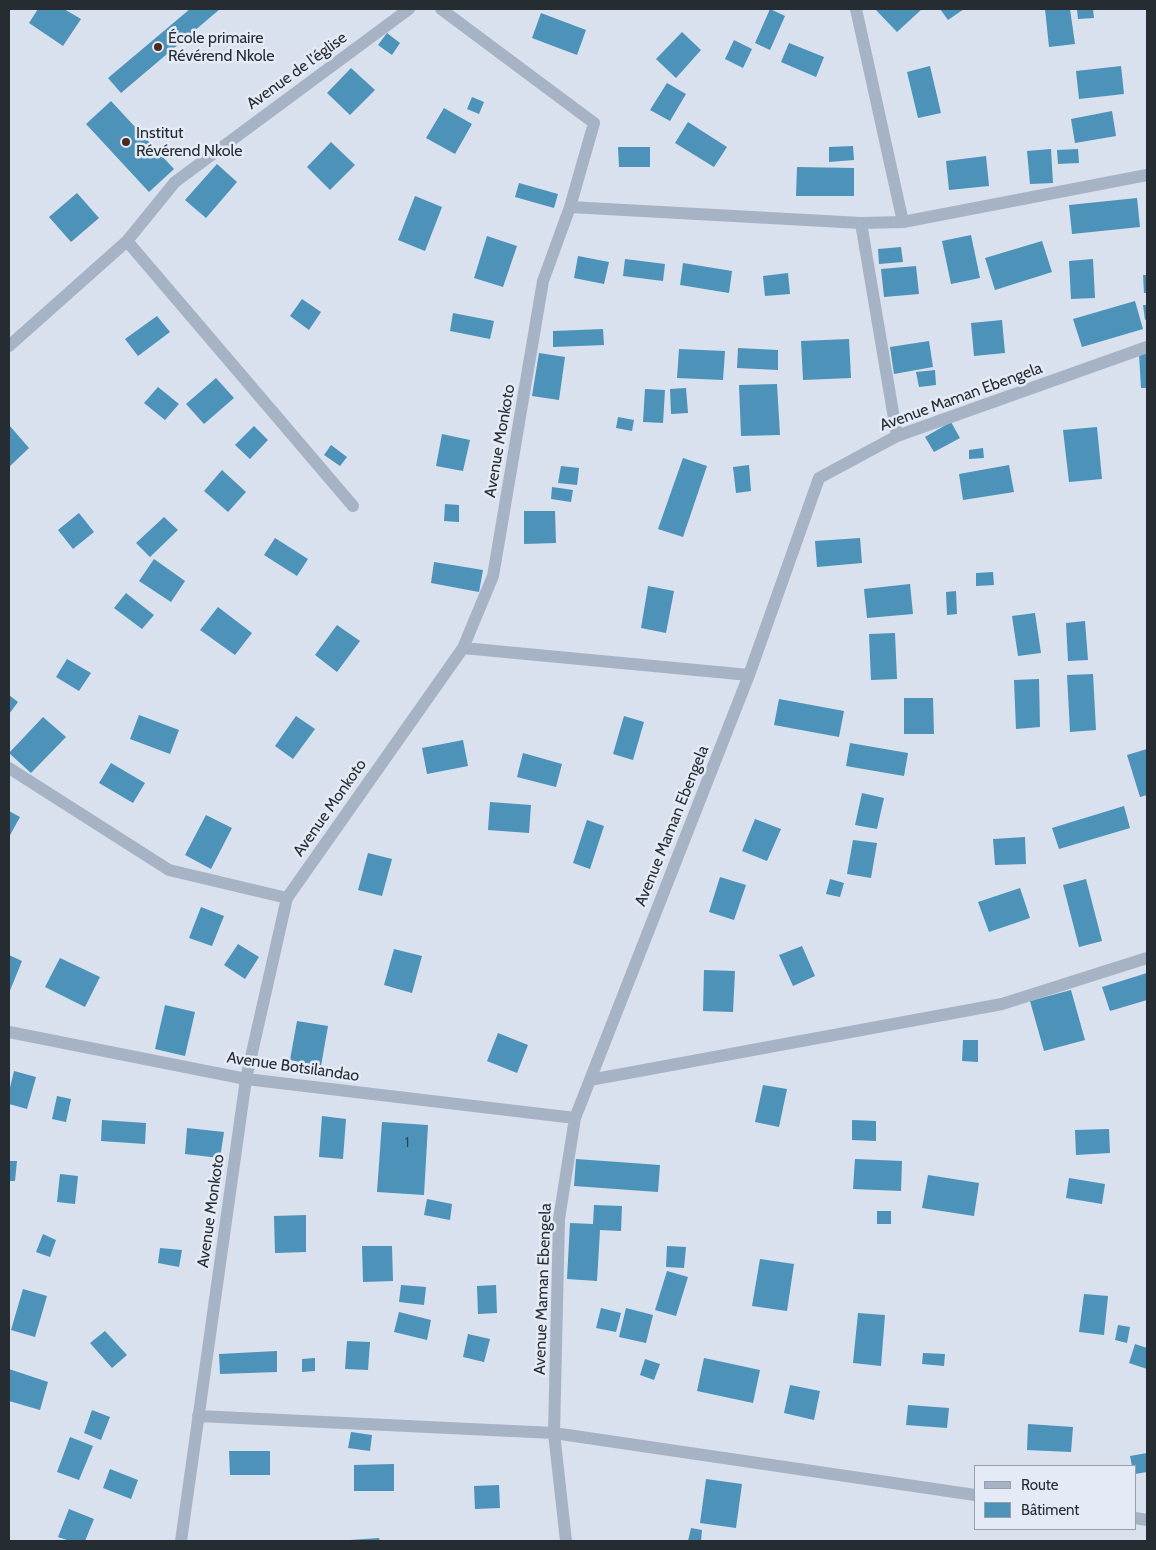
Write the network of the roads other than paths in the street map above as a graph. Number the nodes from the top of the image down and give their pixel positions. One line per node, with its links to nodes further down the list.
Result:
1 (409, 9): 8 (street, Avenue de l'église)
2 (441, 9): 5 (street, Avenue Monkoto)
3 (856, 9): 6 (street)
4 (1147, 175): 6 (street)
5 (570, 207): 7 (street); 13 (street, Avenue Monkoto)
6 (903, 222): 7 (street)
7 (861, 223): 11 (street)
8 (127, 242): 9 (street, Avenue de l'église); 12 (street)
9 (9, 346)
10 (1147, 347): 11 (street, Avenue Maman Ebengela)
11 (897, 436): 14 (street, Avenue Maman Ebengela)
12 (353, 506)
13 (464, 648): 14 (street); 16 (street, Avenue Monkoto)
14 (750, 674): 20 (street, Avenue Maman Ebengela)
15 (9, 768): 16 (street)
16 (286, 898): 19 (street, Avenue Monkoto)
17 (1147, 958): 20 (street)
18 (9, 1036): 19 (street, Avenue Botsilandao)
19 (246, 1079): 21 (street, Avenue Botsilandao); 22 (street, Avenue Monkoto)
20 (590, 1080): 21 (street, Avenue Maman Ebengela)
21 (575, 1118): 23 (street, Avenue Maman Ebengela)
22 (198, 1416): 23 (street); 25 (street, Avenue Monkoto)
23 (554, 1433): 24 (street); 26 (street, Avenue Maman Ebengela)
24 (974, 1495)
25 (181, 1541)
26 (566, 1541)

